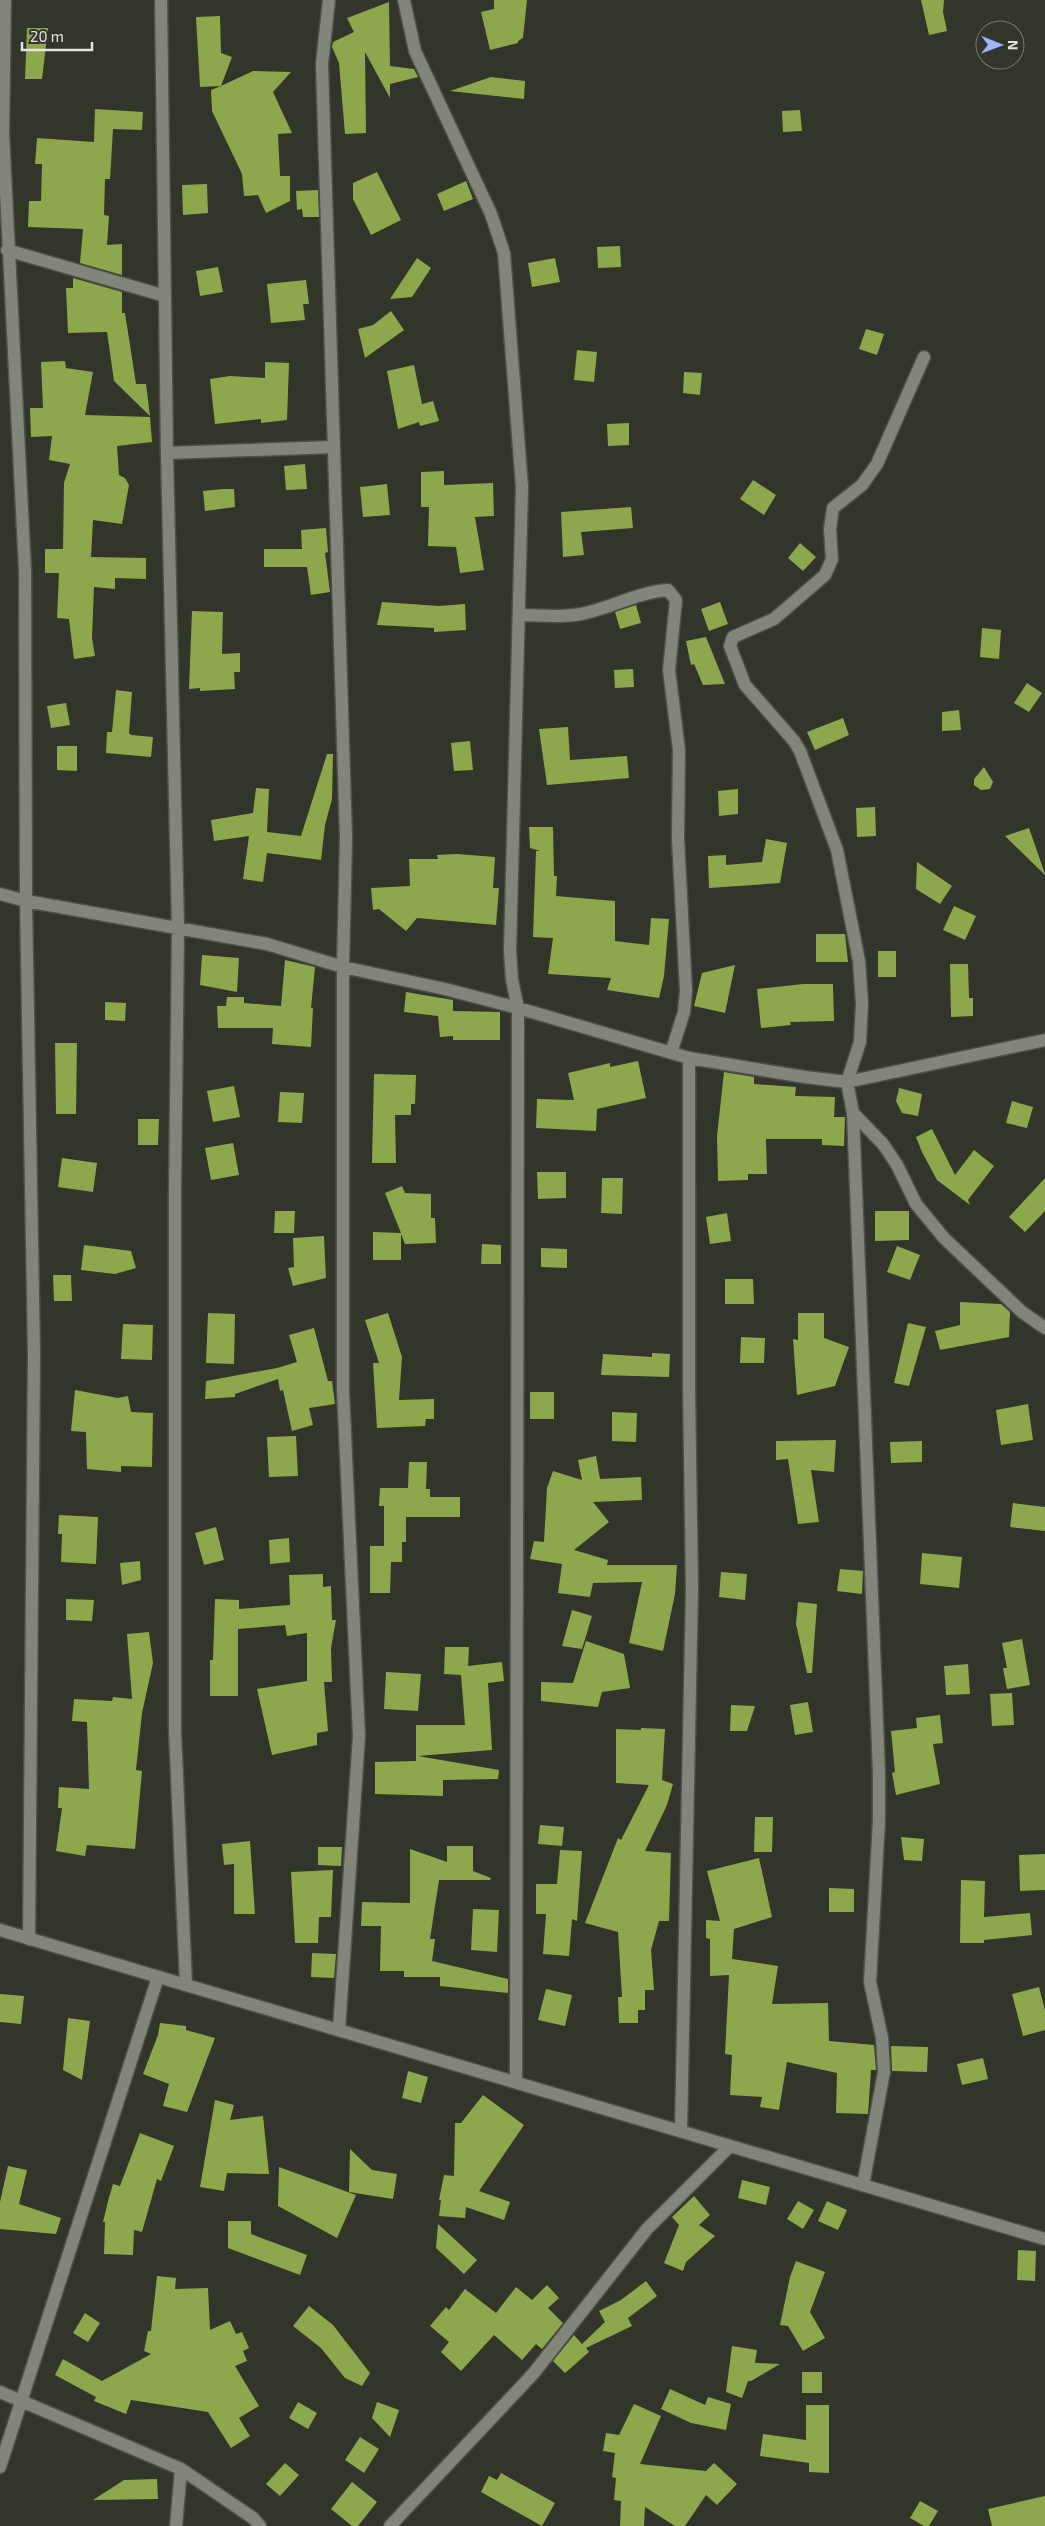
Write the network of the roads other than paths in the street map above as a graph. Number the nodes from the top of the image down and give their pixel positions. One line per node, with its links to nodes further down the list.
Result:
1 (5, 0): 5 (street)
2 (161, 0): 6 (street)
3 (328, 0): 8 (street)
4 (404, 0): 10 (street)
5 (7, 250): 6 (street); 12 (street)
6 (165, 296): 9 (street)
7 (924, 357): 19 (street)
8 (334, 447): 9 (street); 14 (street)
9 (167, 453): 13 (street)
10 (519, 614): 15 (street); 17 (street)
11 (0, 894): 12 (street)
12 (26, 901): 13 (street); 23 (street)
13 (178, 928): 14 (street); 25 (street)
14 (343, 967): 15 (street); 26 (street)
15 (518, 1008): 17 (street); 27 (street)
16 (1045, 1040): 19 (street)
17 (671, 1053): 18 (street)
18 (689, 1058): 19 (street); 28 (street)
19 (847, 1082): 20 (street)
20 (853, 1113): 21 (street); 30 (street)
21 (1045, 1328)
22 (0, 1930): 23 (street)
23 (29, 1939): 24 (street)
24 (158, 1977): 25 (street); 33 (street)
25 (186, 1985): 26 (street)
26 (339, 2030): 27 (street)
27 (516, 2082): 28 (street)
28 (681, 2131): 29 (street)
29 (730, 2146): 30 (street); 38 (street)
30 (863, 2185): 31 (street)
31 (1045, 2239)
32 (0, 2392): 33 (street)
33 (21, 2400): 34 (street); 35 (street)
34 (0, 2467)
35 (181, 2469): 36 (street); 37 (street)
36 (176, 2526)
37 (260, 2526)
38 (390, 2526)

